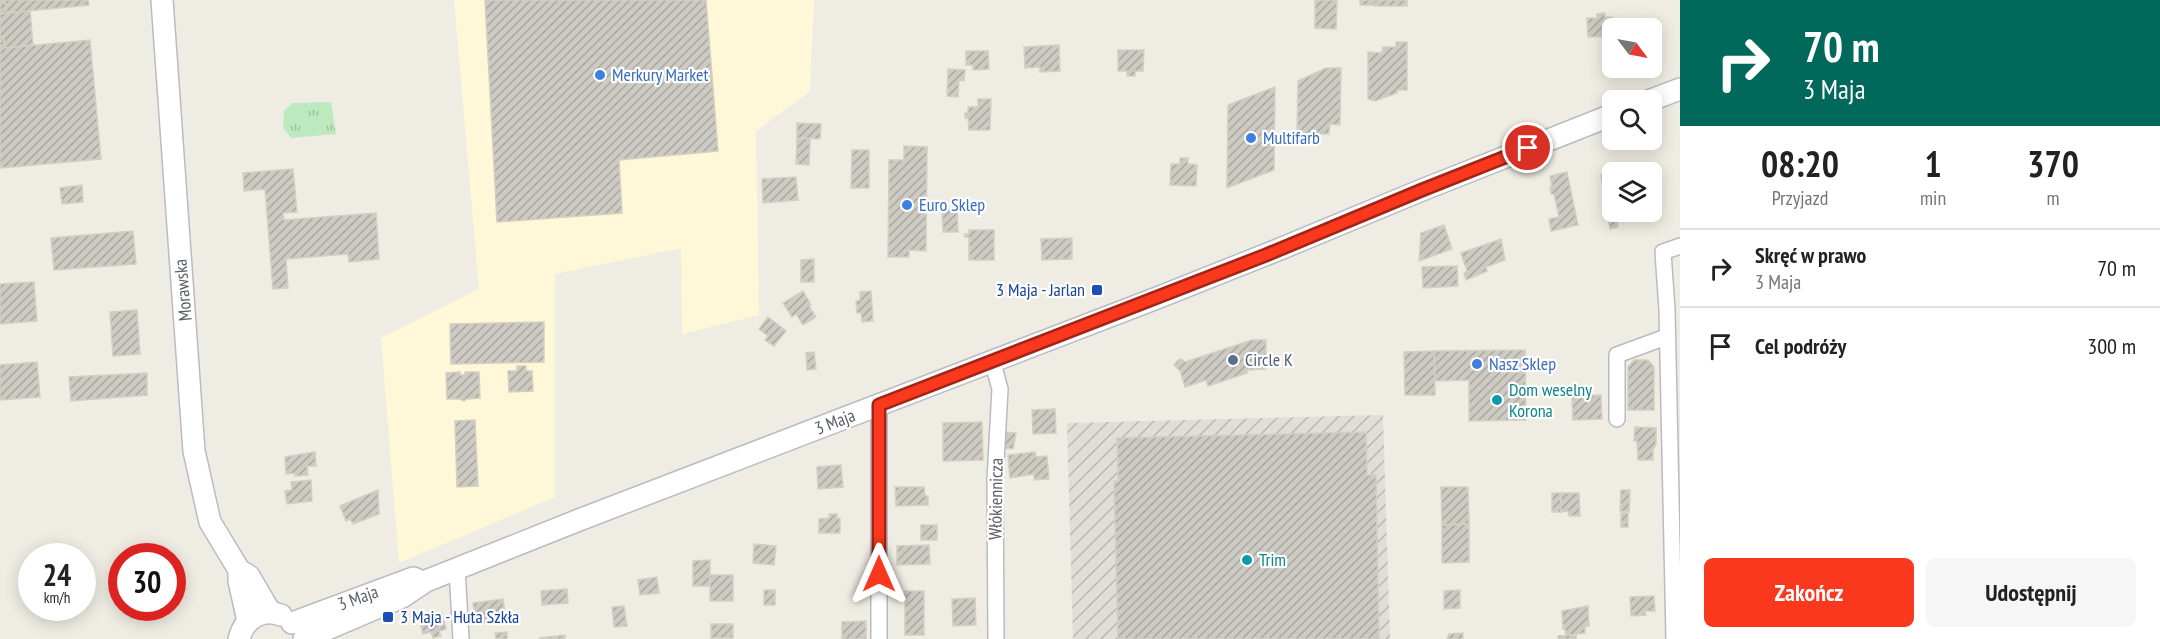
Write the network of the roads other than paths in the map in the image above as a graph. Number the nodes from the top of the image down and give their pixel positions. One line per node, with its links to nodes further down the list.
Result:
1 (162, 0): 11 (street, Morawska)
2 (1680, 89): 3 (street)
3 (1662, 96)
4 (1602, 120): 7 (street, 3 Maja)
5 (1680, 246): 6 (street)
6 (1666, 337): 9 (street); 18 (street)
7 (992, 360): 8 (street, 3 Maja); 17 (street, Włókiennicza)
8 (879, 405): 10 (street, 3 Maja); 16 (street)
9 (1617, 419)
10 (457, 569): 14 (street, 3 Maja); 15 (street)
11 (239, 570): 12 (street, Morawska); 13 (street, Morawska)
12 (270, 612): 13 (street); 14 (street)
13 (240, 634)
14 (298, 634)
15 (461, 639)
16 (879, 639)
17 (996, 639)
18 (1674, 639)

